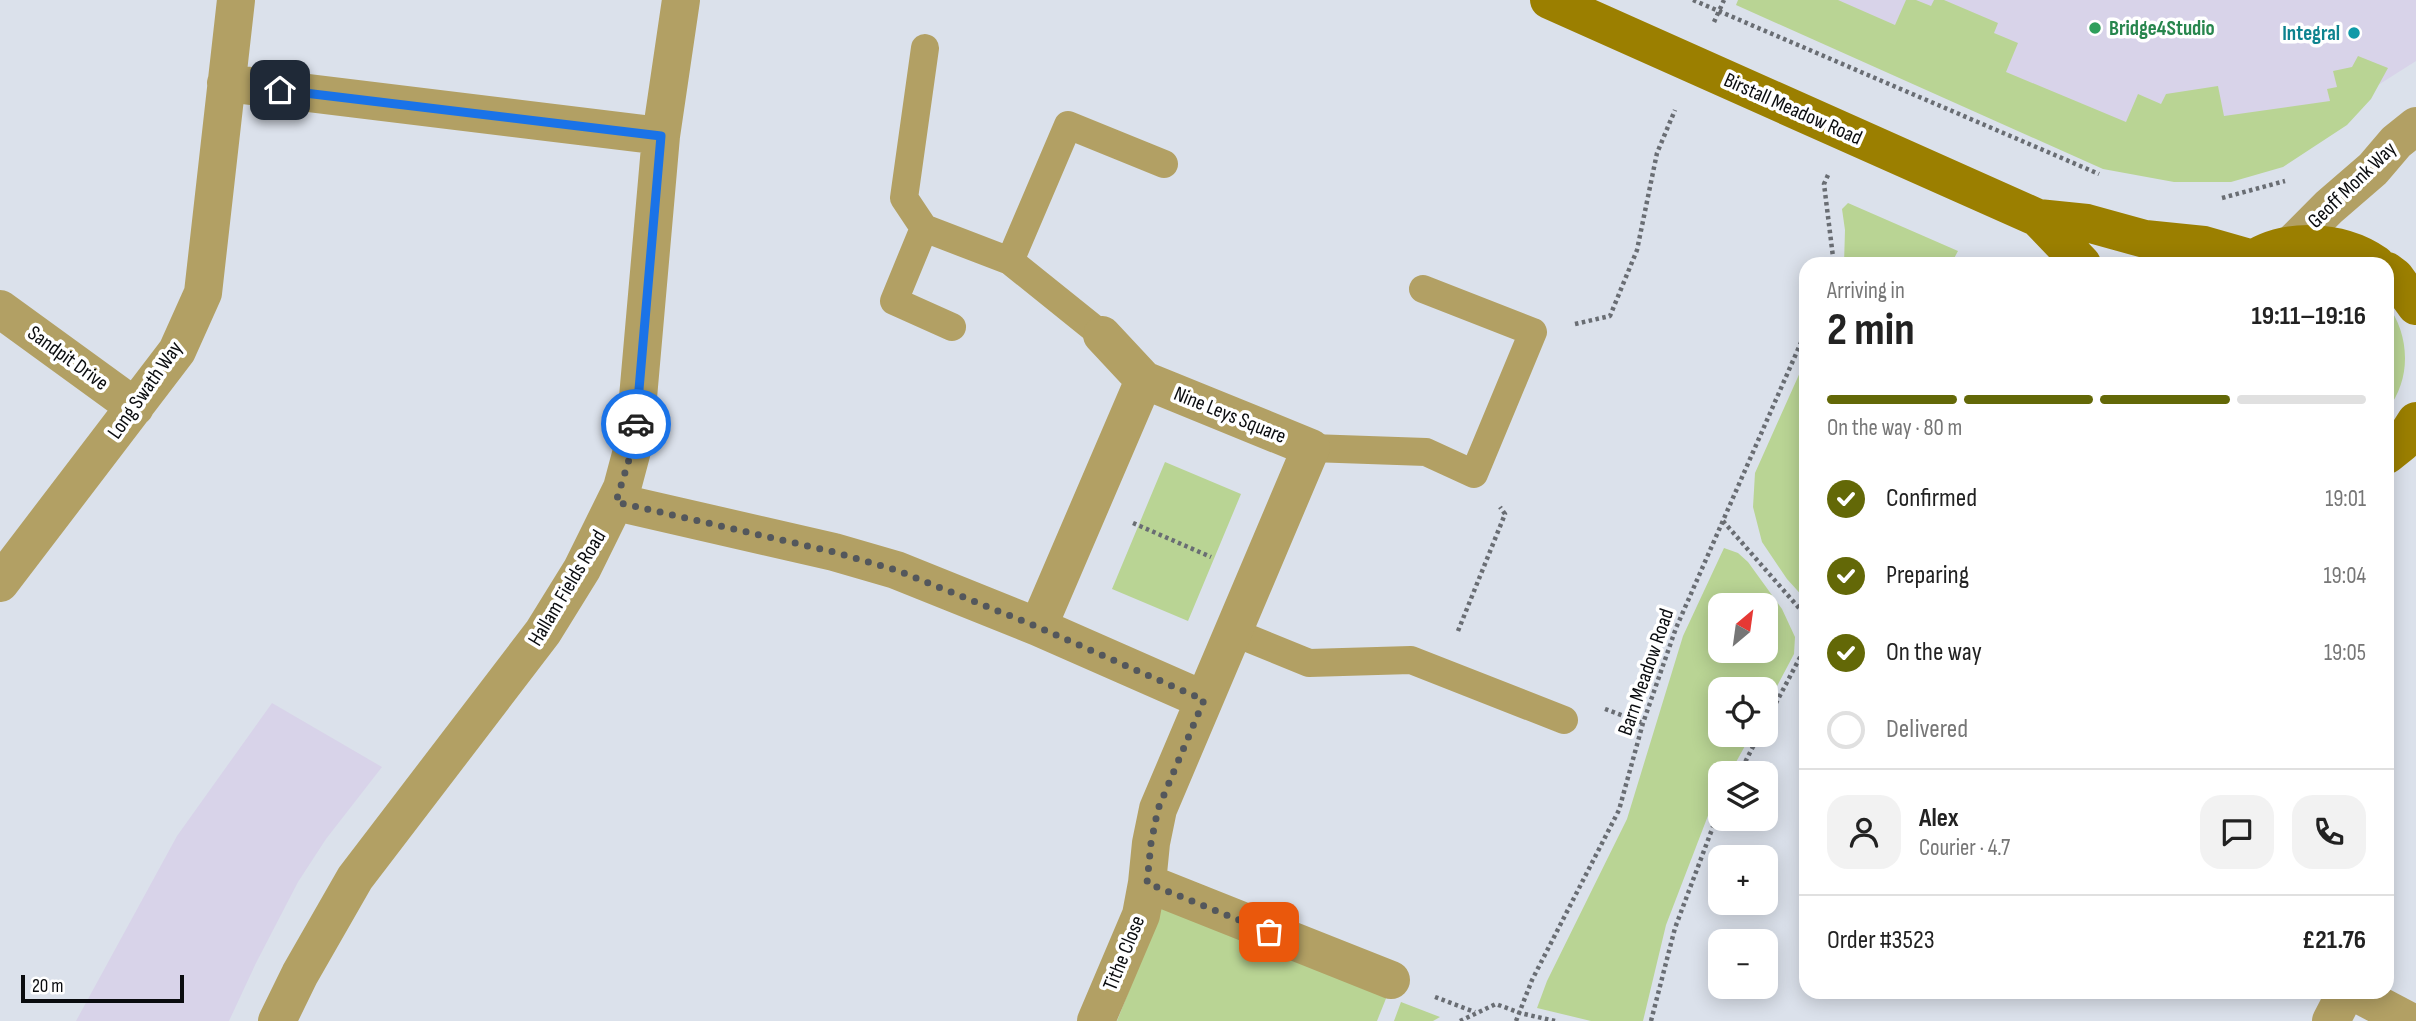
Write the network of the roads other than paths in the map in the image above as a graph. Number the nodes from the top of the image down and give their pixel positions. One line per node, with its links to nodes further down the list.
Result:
1 (236, 0): 5 (street)
2 (681, 0): 7 (street, Hallam Fields Road)
3 (1549, 0): 9 (street, Birstall Meadow Road)
4 (926, 48): 10 (lane)
5 (226, 83): 7 (street); 24 (street, Long Swath Way)
6 (2416, 126): 11 (street, Geoff Monk Way)
7 (661, 136): 30 (street, Hallam Fields Road)
8 (1164, 164): 16 (lane)
9 (2038, 218): 12 (street, Birstall Meadow Road); 13 (street, Birstall Meadow Road)
10 (924, 228): 16 (lane); 21 (lane)
11 (2290, 246): 14 (street); 15 (street)
12 (2075, 257)
13 (2238, 257)
14 (2261, 257)
15 (2366, 257)
16 (1010, 261): 22 (lane)
17 (2394, 276): 19 (street)
18 (1423, 289): 26 (lane)
19 (2416, 306)
20 (0, 309): 24 (street, Sandpit Drive)
21 (952, 327)
22 (1102, 335): 23 (street)
23 (1144, 380): 26 (street, Nine Leys Square); 32 (street)
24 (135, 407): 31 (street, Long Swath Way)
25 (2416, 421): 27 (street)
26 (1311, 448): 33 (street, Nine Leys Square)
27 (2394, 449)
28 (2394, 466): 29 (street)
29 (2416, 466)
30 (616, 502): 32 (street); 40 (street, Hallam Fields Road)
31 (0, 583)
32 (1038, 627): 34 (street)
33 (1233, 632): 34 (street, Nine Leys Square); 35 (lane)
34 (1204, 700): 36 (street, Tithe Close)
35 (1564, 720)
36 (1147, 883): 37 (street); 41 (street, Tithe Close)
37 (1391, 980)
38 (2342, 999): 42 (street)
39 (2367, 999): 43 (street)
40 (277, 1021)
41 (1096, 1021)
42 (2331, 1021)
43 (2409, 1021)

